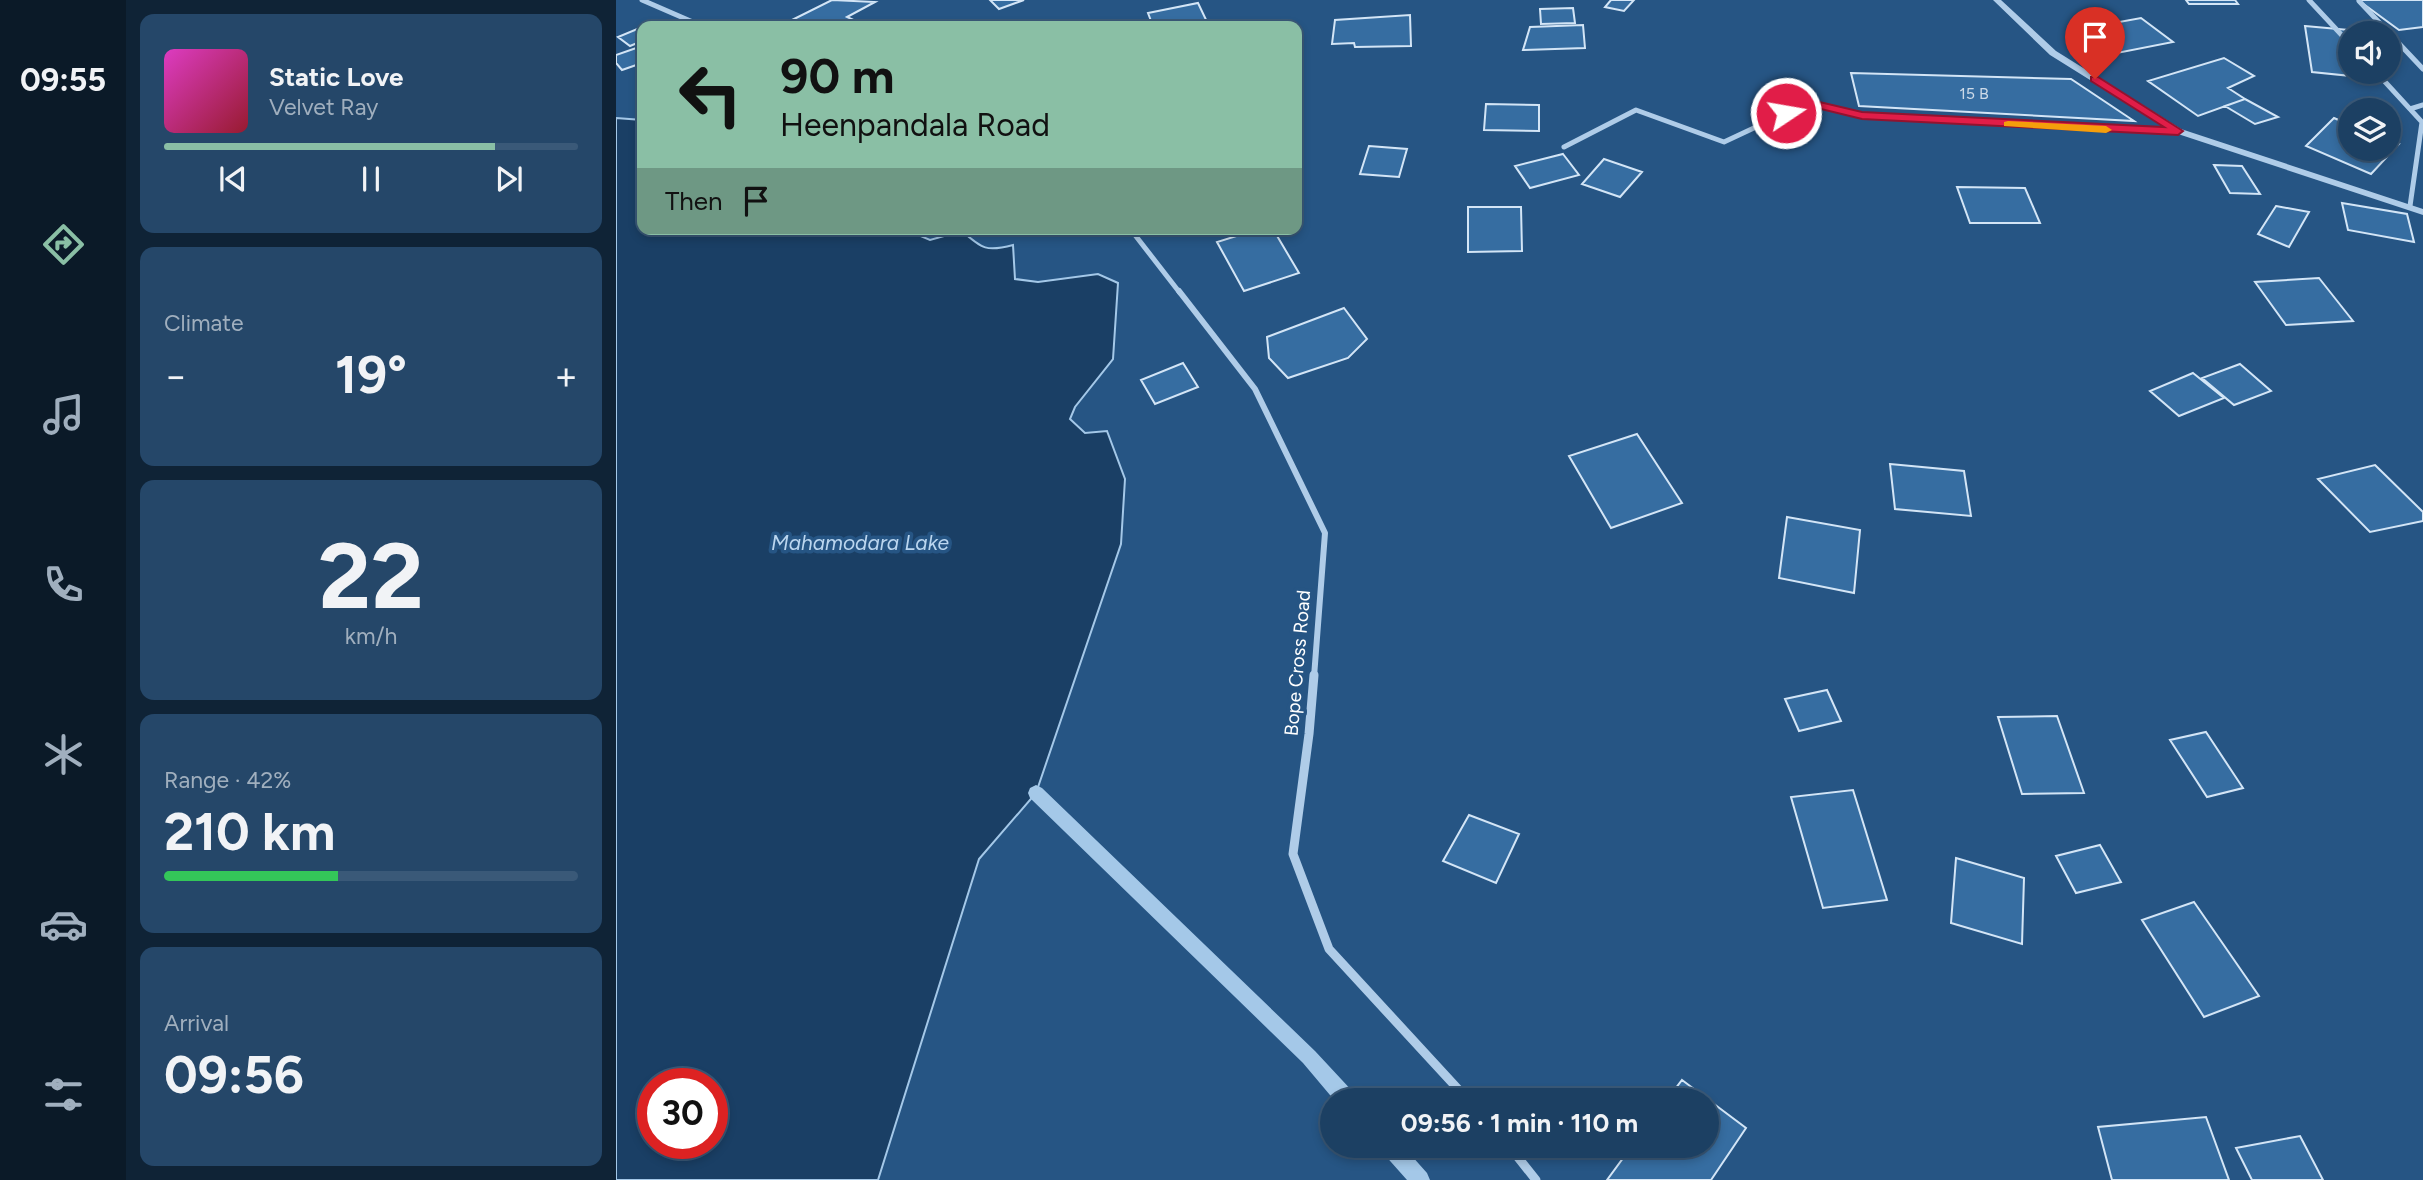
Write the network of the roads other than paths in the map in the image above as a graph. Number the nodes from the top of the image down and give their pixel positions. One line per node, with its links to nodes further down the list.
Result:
1 (642, 0): 5 (street)
2 (1997, 0): 11 (street)
3 (2309, 0): 6 (street)
4 (2359, 1): 7 (street)
5 (690, 21)
6 (2338, 31)
7 (2423, 69)
8 (2387, 84): 10 (street)
9 (2423, 106): 10 (street)
10 (2410, 109): 13 (street)
11 (2178, 131): 12 (street); 13 (street)
12 (1564, 147)
13 (2410, 206): 14 (street)
14 (2423, 212)
15 (1135, 235): 16 (street, Bope Cross Road)
16 (1457, 1088)
17 (1519, 1158): 18 (street)
18 (1536, 1180)

